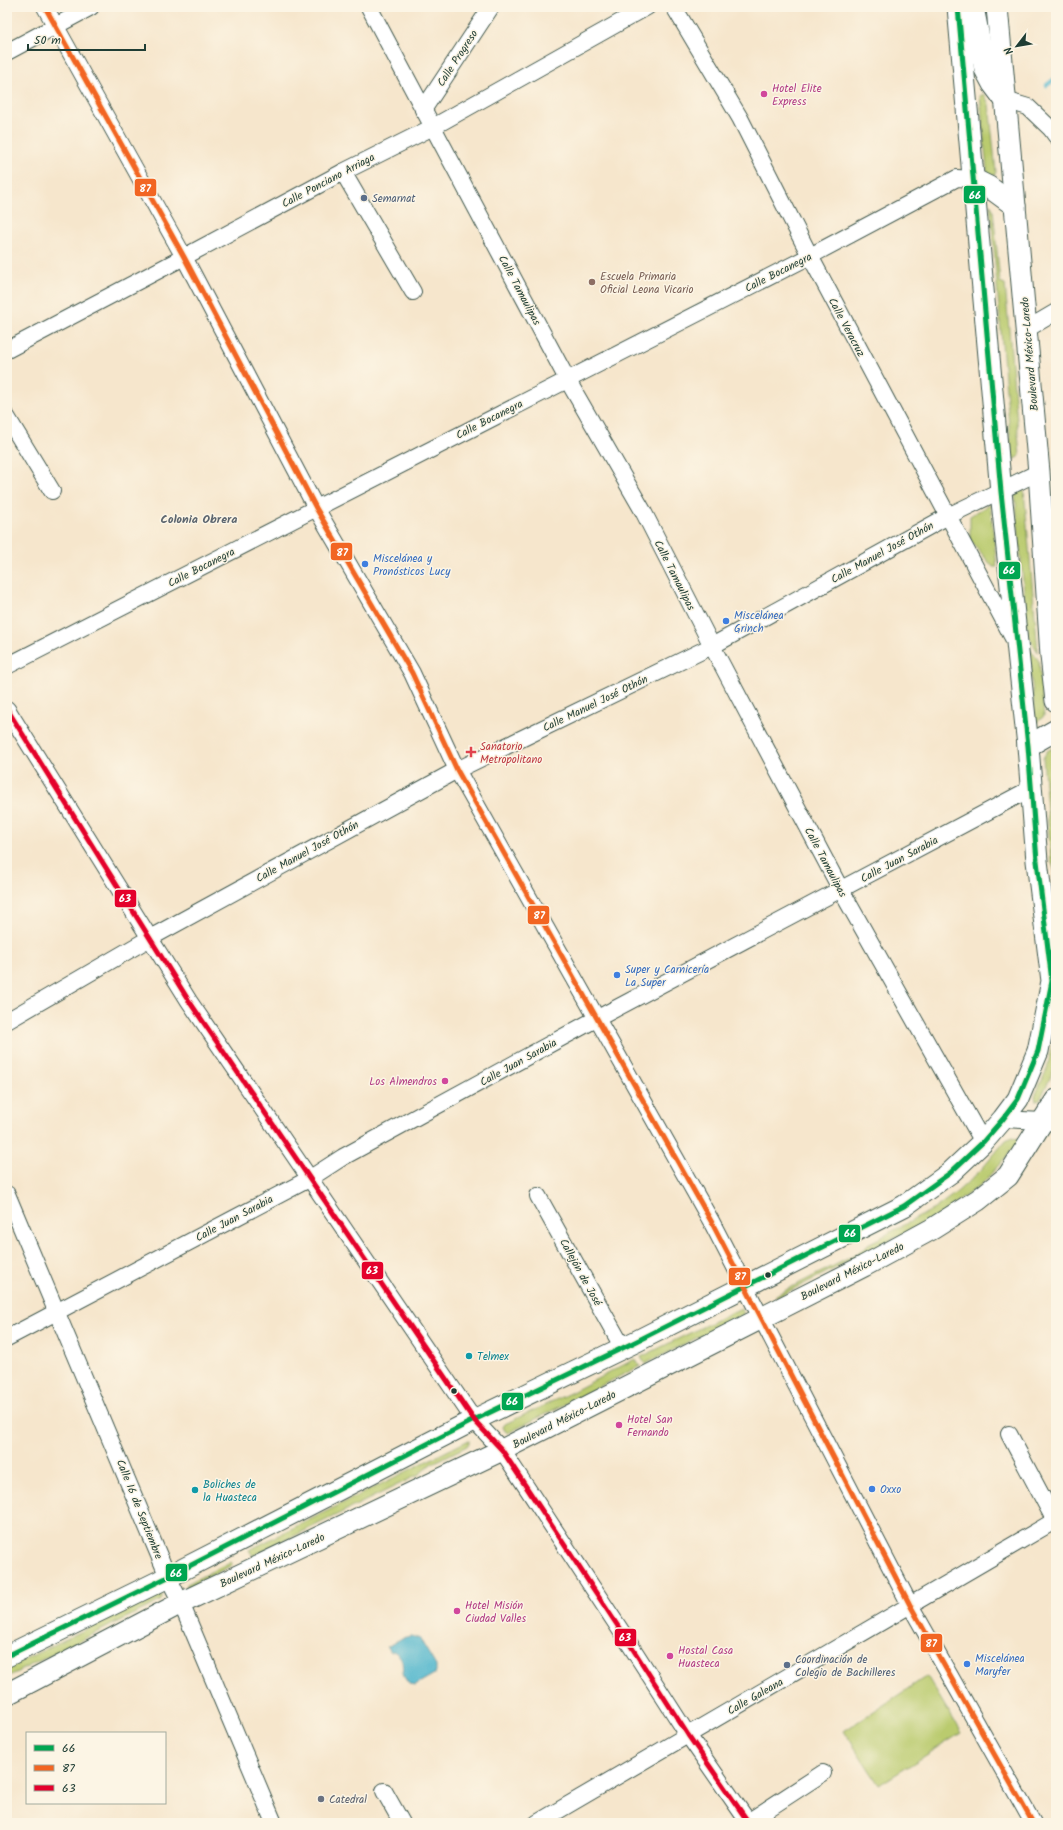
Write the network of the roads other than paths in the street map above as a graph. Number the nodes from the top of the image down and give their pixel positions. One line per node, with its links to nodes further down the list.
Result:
1 (45, 7): 10 (street)
2 (91, 7): 10 (street)
3 (369, 7): 13 (street, Calle Tamaulipas)
4 (491, 7): 13 (street, Calle Progreso)
5 (648, 7): 14 (street, Calle Ponciano Arriaga)
6 (674, 7): 19 (street, Calle Veracruz)
7 (958, 7): 17 (main road)
8 (973, 7): 12 (main road)
9 (997, 7): 12 (main road, Boulevard México-Laredo)
10 (56, 26): 11 (street); 20 (street)
11 (7, 52)
12 (1006, 100): 15 (street); 18 (main road, Boulevard México-Laredo)
13 (423, 110): 14 (street, Calle Tamaulipas)
14 (433, 127): 16 (street, Calle Ponciano Arriaga); 25 (street, Calle Tamaulipas)
15 (1056, 136)
16 (343, 172): 20 (street, Calle Ponciano Arriaga); 21 (street)
17 (972, 179): 18 (main road); 19 (street, Calle Bocanegra); 29 (main road)
18 (1015, 206): 23 (main road, Boulevard México-Laredo)
19 (810, 256): 25 (street, Calle Bocanegra); 31 (street, Calle Veracruz)
20 (184, 258): 24 (street, Calle Ponciano Arriaga); 30 (street)
21 (413, 292)
22 (1056, 312): 23 (street)
23 (1027, 329): 27 (main road, Boulevard México-Laredo)
24 (9, 344)
25 (567, 379): 30 (street, Calle Bocanegra); 33 (street, Calle Tamaulipas)
26 (7, 417): 28 (street)
27 (1040, 472): 29 (street, Calle Manuel José Othón); 32 (main road, Boulevard México-Laredo)
28 (52, 491)
29 (1001, 492): 31 (street, Calle Manuel José Othón); 34 (main road)
30 (316, 508): 36 (street, Calle Bocanegra); 41 (street)
31 (948, 516): 33 (street, Calle Manuel José Othón); 34 (street, Calle Veracruz)
32 (1051, 585): 35 (main road, Boulevard México-Laredo)
33 (712, 646): 41 (street, Calle Manuel José Othón); 43 (street, Calle Tamaulipas)
34 (1018, 647): 40 (main road)
35 (1053, 660): 37 (main road, Boulevard México-Laredo)
36 (7, 666)
37 (1056, 701)
38 (7, 709): 44 (street)
39 (1056, 730): 40 (main road)
40 (1028, 746): 42 (main road)
41 (457, 770): 44 (street, Calle Manuel José Othón); 46 (street)
42 (1030, 789): 43 (street, Calle Juan Sarabia); 45 (main road)
43 (841, 890): 46 (street, Calle Juan Sarabia); 51 (street, Calle Tamaulipas)
44 (150, 938): 47 (street, Calle Manuel José Othón); 52 (street)
45 (1054, 983): 49 (main road)
46 (596, 1019): 52 (street, Calle Juan Sarabia); 55 (street)
47 (7, 1021)
48 (1056, 1100): 50 (main road, Boulevard México-Laredo)
49 (1004, 1119): 50 (street); 51 (main road)
50 (1050, 1122): 57 (main road, Boulevard México-Laredo)
51 (983, 1142): 55 (main road)
52 (309, 1179): 56 (street, Calle Juan Sarabia); 60 (street)
53 (7, 1194): 56 (street, Calle 16 de Septiembre)
54 (538, 1196): 59 (street, Callejón de José)
55 (744, 1286): 57 (street); 59 (main road)
56 (56, 1311): 58 (street, Calle Juan Sarabia); 64 (street, Calle 16 de Septiembre)
57 (761, 1317): 62 (main road, Boulevard México-Laredo); 66 (street)
58 (7, 1338)
59 (623, 1348): 60 (main road)
60 (474, 1420): 62 (street); 64 (main road)
61 (1009, 1434): 63 (street)
62 (502, 1450): 65 (main road, Boulevard México-Laredo); 69 (street)
63 (1056, 1521): 66 (street, Calle Galeana)
64 (168, 1577): 65 (street, Calle 16 de Septiembre); 67 (main road)
65 (181, 1603): 68 (main road, Boulevard México-Laredo); 72 (street, Calle 16 de Septiembre)
66 (910, 1605): 69 (street, Calle Galeana); 76 (street)
67 (7, 1656)
68 (7, 1694)
69 (688, 1735): 74 (street, Calle Galeana); 75 (street)
70 (823, 1773): 75 (street)
71 (384, 1791): 73 (street)
72 (274, 1823)
73 (402, 1823)
74 (538, 1823)
75 (748, 1823)
76 (1034, 1823)

